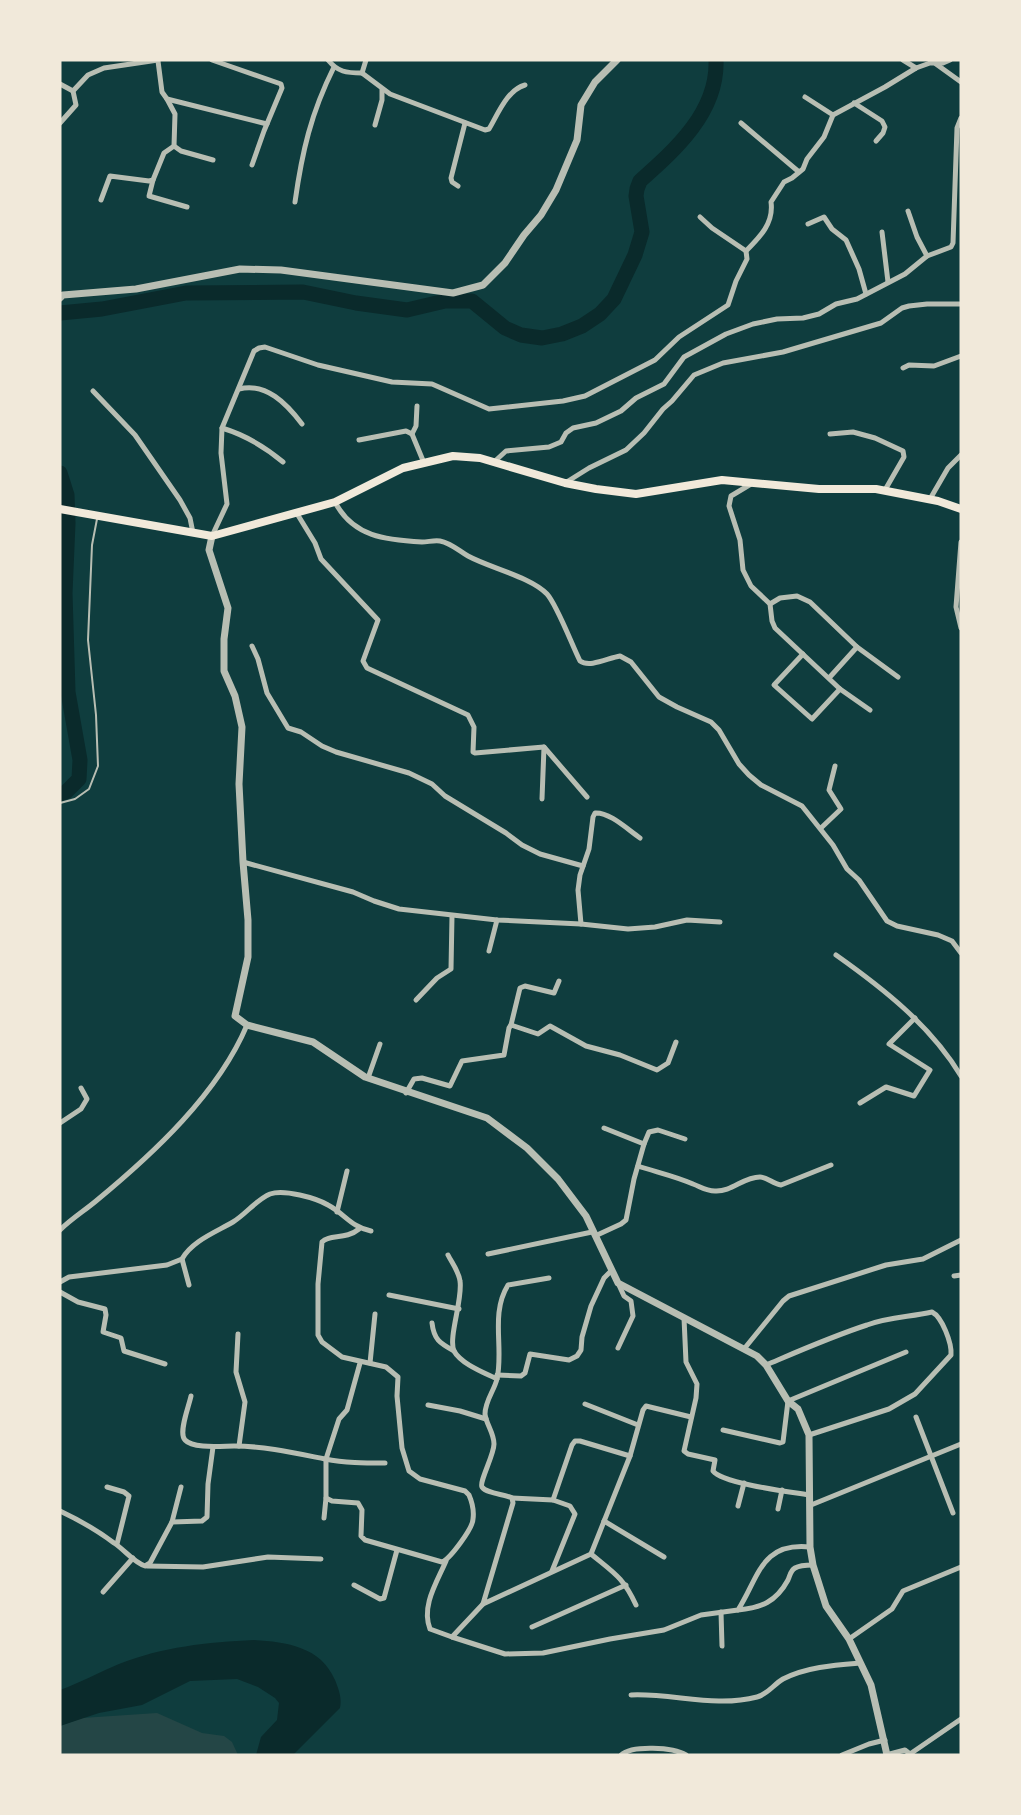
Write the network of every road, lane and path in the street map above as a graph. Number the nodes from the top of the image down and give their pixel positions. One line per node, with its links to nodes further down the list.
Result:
1 (212, 60): 25 (street)
2 (328, 60): 9 (street)
3 (366, 60): 11 (street)
4 (617, 60): 45 (street)
5 (903, 60): 10 (street)
6 (950, 60): 8 (street)
7 (158, 61): 16 (street); 18 (street)
8 (934, 62): 10 (street); 12 (street)
9 (334, 67): 11 (street); 35 (street)
10 (916, 68): 19 (street)
11 (362, 73): 15 (street)
12 (961, 82)
13 (60, 84): 16 (street)
14 (525, 85): 23 (street)
15 (382, 90): 23 (street); 26 (street)
16 (73, 91): 22 (street)
17 (805, 97): 20 (street)
18 (167, 99): 25 (street); 28 (street)
19 (854, 104): 20 (street); 27 (street)
20 (833, 115): 31 (street)
21 (961, 118): 42 (street)
22 (60, 123)
23 (465, 123): 33 (street)
24 (741, 123): 31 (street)
25 (267, 124): 30 (street)
26 (375, 125)
27 (876, 141)
28 (174, 146): 29 (street); 32 (street)
29 (213, 160)
30 (252, 165)
31 (799, 172): 41 (street)
32 (153, 180): 34 (street); 36 (street)
33 (458, 186)
34 (100, 200)
35 (295, 202)
36 (187, 207)
37 (909, 211): 42 (street)
38 (700, 217): 41 (street)
39 (808, 224): 44 (street)
40 (882, 232): 43 (street)
41 (746, 251): 49 (street)
42 (927, 256): 43 (street)
43 (888, 282): 44 (street)
44 (866, 294): 59 (street)
45 (60, 298)
46 (961, 304): 61 (street)
47 (961, 356): 48 (street)
48 (903, 368)
49 (239, 389): 52 (street); 53 (street)
50 (93, 391): 70 (street)
51 (417, 406): 54 (street)
52 (302, 424)
53 (222, 428): 58 (street); 71 (street)
54 (412, 434): 56 (street); 60 (street)
55 (830, 434): 63 (street)
56 (359, 440)
57 (961, 455): 64 (street)
58 (283, 462)
59 (494, 462): 60 (main road); 61 (main road)
60 (424, 463): 65 (main road)
61 (565, 483): 62 (main road)
62 (751, 484): 63 (main road); 73 (street)
63 (885, 490): 64 (main road)
64 (930, 499): 67 (main road)
65 (335, 502): 68 (main road); 87 (street)
66 (60, 509): 69 (main road)
67 (961, 509)
68 (296, 512): 71 (main road); 82 (street)
69 (97, 516): 70 (main road); 86 (lane)
70 (193, 533): 71 (main road)
71 (212, 537): 89 (street)
72 (961, 542): 74 (street)
73 (771, 604): 76 (street); 77 (street)
74 (961, 628)
75 (252, 646): 90 (street)
76 (857, 646): 78 (street); 79 (street)
77 (803, 654): 79 (street); 80 (street)
78 (898, 677)
79 (829, 678): 80 (street)
80 (840, 688): 81 (street)
81 (870, 710)
82 (544, 747): 84 (street); 85 (street)
83 (835, 766): 87 (street)
84 (587, 797)
85 (542, 799)
86 (60, 803)
87 (820, 828): 96 (street)
88 (640, 838): 90 (street)
89 (243, 862): 91 (street); 101 (street)
90 (583, 866): 94 (street)
91 (452, 916): 92 (street); 99 (street)
92 (497, 920): 94 (street); 95 (street)
93 (720, 922): 94 (street)
94 (581, 924)
95 (489, 951)
96 (961, 953)
97 (836, 955): 100 (street)
98 (559, 981): 102 (street)
99 (416, 1000)
100 (915, 1018): 105 (street); 109 (street)
101 (247, 1025): 106 (street); 119 (street)
102 (511, 1025): 103 (street); 108 (street)
103 (676, 1042)
104 (380, 1044): 106 (street)
105 (961, 1076)
106 (368, 1078): 108 (street)
107 (81, 1088): 110 (street)
108 (406, 1092): 121 (street)
109 (860, 1103)
110 (60, 1123)
111 (604, 1128): 113 (street)
112 (685, 1139): 113 (street)
113 (644, 1143): 115 (street)
114 (831, 1165): 115 (street)
115 (638, 1166): 121 (street)
116 (347, 1171): 117 (street)
117 (337, 1212): 118 (street); 125 (street)
118 (359, 1229): 120 (street); 142 (street)
119 (60, 1230)
120 (371, 1230)
121 (593, 1234): 123 (street); 126 (street)
122 (961, 1240): 139 (street)
123 (488, 1254)
124 (448, 1255): 133 (street)
125 (182, 1259): 128 (street); 130 (street)
126 (611, 1271): 129 (street); 146 (street)
127 (549, 1278): 146 (street)
128 (60, 1282)
129 (618, 1283): 135 (street); 138 (street)
130 (189, 1285)
131 (60, 1292): 144 (street)
132 (389, 1295): 133 (street)
133 (459, 1309): 140 (street)
134 (375, 1314): 143 (street)
135 (684, 1318): 139 (street); 151 (street)
136 (432, 1323): 140 (street)
137 (238, 1334): 158 (street)
138 (618, 1348)
139 (744, 1349): 145 (street)
140 (454, 1351): 146 (street)
141 (906, 1352): 148 (street)
142 (360, 1363): 143 (street); 162 (street)
143 (370, 1363): 169 (street)
144 (165, 1364)
145 (766, 1365): 148 (street); 156 (street)
146 (497, 1377): 153 (street)
147 (191, 1396): 159 (street)
148 (788, 1401): 155 (street); 156 (street)
149 (585, 1404): 154 (street)
150 (428, 1405): 153 (street)
151 (691, 1417): 154 (street); 164 (street)
152 (916, 1417): 160 (street)
153 (486, 1419): 165 (street)
154 (638, 1425): 161 (street)
155 (723, 1430)
156 (809, 1436): 170 (street)
157 (961, 1444): 160 (street)
158 (239, 1446): 159 (street); 162 (street)
159 (213, 1447): 181 (street)
160 (932, 1455): 174 (street); 178 (street)
161 (630, 1456): 173 (street); 180 (street)
162 (326, 1459): 163 (street); 171 (street)
163 (385, 1463)
164 (744, 1483): 168 (street); 175 (street)
165 (482, 1486): 169 (street); 172 (street)
166 (107, 1487): 182 (street)
167 (181, 1487): 181 (street)
168 (782, 1490): 170 (street); 176 (street)
169 (470, 1495): 189 (street)
170 (810, 1495): 174 (street)
171 (326, 1498): 179 (street); 184 (street)
172 (512, 1498): 173 (street); 197 (street)
173 (553, 1500): 193 (street)
174 (811, 1505): 183 (street)
175 (738, 1506)
176 (778, 1509)
177 (60, 1511): 182 (street)
178 (953, 1513)
179 (324, 1518)
180 (604, 1521): 185 (street); 186 (street)
181 (172, 1522): 191 (street)
182 (117, 1544): 187 (street)
183 (810, 1547): 190 (street); 199 (street)
184 (397, 1550): 189 (street); 194 (street)
185 (591, 1554): 193 (street); 195 (street)
186 (664, 1557)
187 (133, 1558): 191 (street); 196 (street)
188 (321, 1559): 191 (street)
189 (446, 1560): 202 (street)
190 (813, 1565): 199 (street); 203 (street)
191 (145, 1566)
192 (961, 1567): 203 (street)
193 (552, 1571): 197 (street)
194 (354, 1585)
195 (626, 1585): 198 (street); 201 (street)
196 (103, 1592)
197 (483, 1604): 202 (street)
198 (636, 1605)
199 (738, 1610): 200 (street)
200 (721, 1612): 202 (street); 204 (street)
201 (532, 1627)
202 (452, 1637)
203 (849, 1639): 205 (street)
204 (722, 1646)
205 (860, 1663): 206 (street); 208 (street)
206 (631, 1695)
207 (961, 1719): 212 (street)
208 (885, 1740): 211 (street); 212 (street)
209 (621, 1755): 210 (street)
210 (686, 1755)
211 (842, 1755)
212 (886, 1755)

